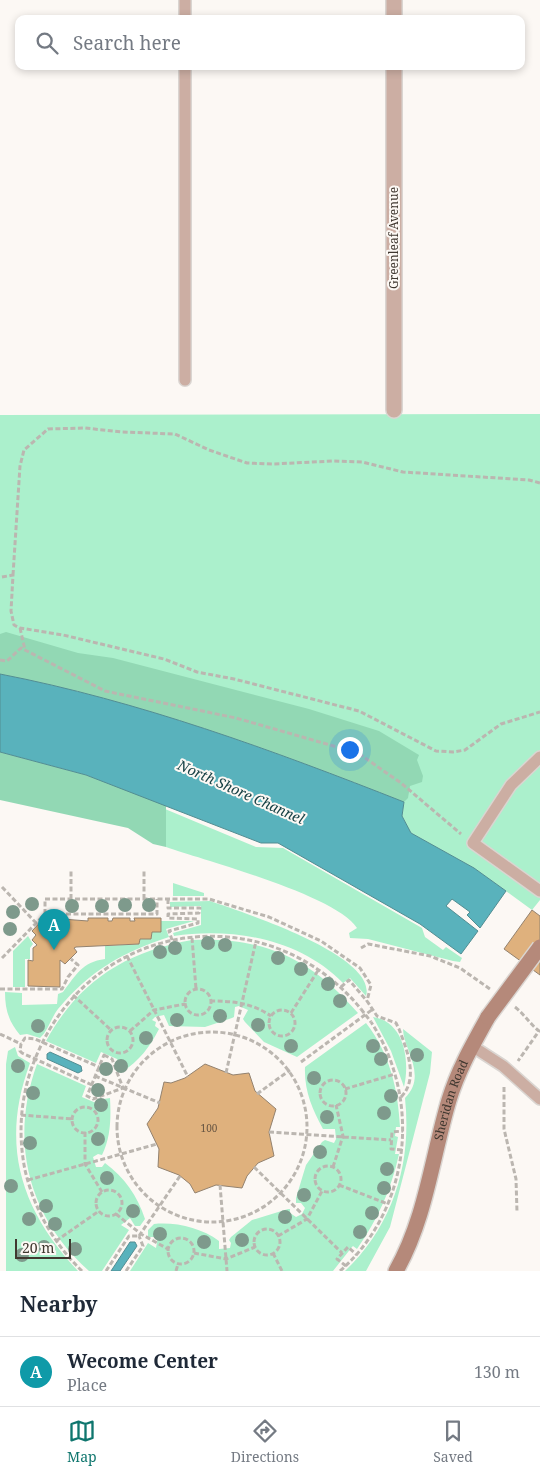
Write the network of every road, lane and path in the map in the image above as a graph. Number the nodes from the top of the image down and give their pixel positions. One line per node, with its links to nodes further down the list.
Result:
1 (185, 0): 3 (lane)
2 (394, 0): 4 (street)
3 (185, 15)
4 (394, 15)
5 (185, 70): 7 (lane)
6 (394, 70): 8 (street, Greenleaf Avenue)
7 (185, 380)
8 (394, 410)
9 (540, 482): 10 (path)
10 (13, 575): 11 (path); 12 (path)
11 (2, 577)
12 (20, 628): 13 (path); 15 (path)
13 (25, 650): 14 (path); 17 (path)
14 (0, 660)
15 (540, 712)
16 (540, 757): 17 (lane)
17 (473, 843): 21 (lane)
18 (71, 871): 22 (path)
19 (144, 871): 23 (path)
20 (2, 887): 27 (path)
21 (540, 891)
22 (71, 899): 23 (path); 26 (path)
23 (144, 899): 24 (path)
24 (157, 899): 25 (path); 26 (path)
25 (168, 899): 29 (path); 42 (path)
26 (45, 914): 27 (path)
27 (37, 924): 34 (path)
28 (192, 938): 29 (path); 30 (path); 39 (path)
29 (172, 940): 33 (path)
30 (256, 941): 36 (path); 44 (path)
31 (540, 947): 58 (street, Sheridan Road, bridge)
32 (361, 948): 41 (path)
33 (127, 956): 40 (path); 48 (path)
34 (2, 958)
35 (71, 958): 38 (path)
36 (319, 969): 37 (path); 49 (path)
37 (341, 987): 42 (path); 67 (path, bridge)
38 (0, 989)
39 (196, 989): 43 (path); 45 (path)
40 (73, 995): 51 (path); 56 (path)
41 (498, 995)
42 (367, 1000): 47 (path)
43 (210, 1001): 44 (path); 45 (path)
44 (242, 1003): 50 (path); 54 (path)
45 (185, 1004): 48 (path)
46 (513, 1006): 65 (path)
47 (373, 1009): 62 (path); 74 (path)
48 (154, 1010): 52 (path); 55 (path)
49 (291, 1013): 50 (path); 50 (path)
50 (271, 1016)
51 (111, 1030): 52 (path); 59 (path)
52 (130, 1032): 59 (path)
53 (0, 1034): 57 (path)
54 (235, 1034): 55 (path); 64 (path); 66 (path)
55 (170, 1041): 69 (path); 71 (path)
56 (42, 1042): 57 (path); 61 (path); 63 (path)
57 (21, 1044): 61 (path)
58 (472, 1046): 65 (lane); 125 (street, Sheridan Road)
59 (112, 1050): 60 (path)
60 (108, 1057): 63 (path); 71 (path)
61 (34, 1059): 70 (path); 78 (path)
62 (301, 1062)
63 (99, 1067): 68 (path)
64 (290, 1070): 73 (path); 83 (path)
65 (509, 1072): 75 (lane); 102 (path)
66 (226, 1073)
67 (395, 1074): 72 (path); 74 (path)
68 (95, 1076): 70 (path); 71 (path)
69 (188, 1077)
70 (92, 1085): 71 (path)
71 (123, 1088): 76 (path); 88 (path)
72 (345, 1089): 77 (path); 77 (path)
73 (257, 1094)
74 (401, 1097): 80 (path)
75 (540, 1100)
76 (160, 1103)
77 (336, 1105): 84 (path)
78 (21, 1114): 79 (path); 93 (path)
79 (72, 1119): 81 (path); 81 (path)
80 (403, 1131): 85 (path); 87 (path)
81 (85, 1132): 89 (path)
82 (269, 1132): 83 (path)
83 (308, 1134): 84 (path); 98 (path)
84 (343, 1136): 85 (path); 91 (path)
85 (391, 1140): 87 (path)
86 (157, 1144): 88 (path)
87 (402, 1150): 99 (path)
88 (120, 1155): 89 (path); 100 (path)
89 (85, 1164): 93 (path); 97 (path)
90 (254, 1167): 98 (path)
91 (333, 1167): 95 (path); 96 (path)
92 (180, 1176): 100 (path)
93 (28, 1180): 108 (path)
94 (220, 1185): 105 (path)
95 (339, 1185): 96 (path); 99 (path)
96 (322, 1191): 104 (path)
97 (102, 1192): 101 (path); 103 (path)
98 (281, 1194): 104 (path); 105 (path)
99 (388, 1204): 114 (path)
100 (159, 1207): 105 (path); 106 (path)
101 (98, 1211): 103 (path); 108 (path)
102 (517, 1212)
103 (116, 1214): 106 (path)
104 (307, 1219): 107 (path); 113 (path)
105 (223, 1222): 115 (path)
106 (140, 1235): 110 (path); 119 (path); 120 (path)
107 (278, 1236): 109 (path); 112 (path)
108 (56, 1241): 118 (path)
109 (255, 1247): 112 (path); 115 (path)
110 (168, 1249): 111 (path); 116 (path)
111 (194, 1253): 115 (path); 116 (path)
112 (273, 1253): 123 (path)
113 (342, 1253): 114 (path); 117 (path)
114 (357, 1255): 117 (path)
115 (226, 1259): 122 (path)
116 (178, 1264): 121 (path)
117 (346, 1266): 124 (path)
118 (82, 1271)
119 (106, 1271)
120 (126, 1271)
121 (176, 1271)
122 (227, 1271)
123 (282, 1271)
124 (340, 1271)
125 (396, 1271)

